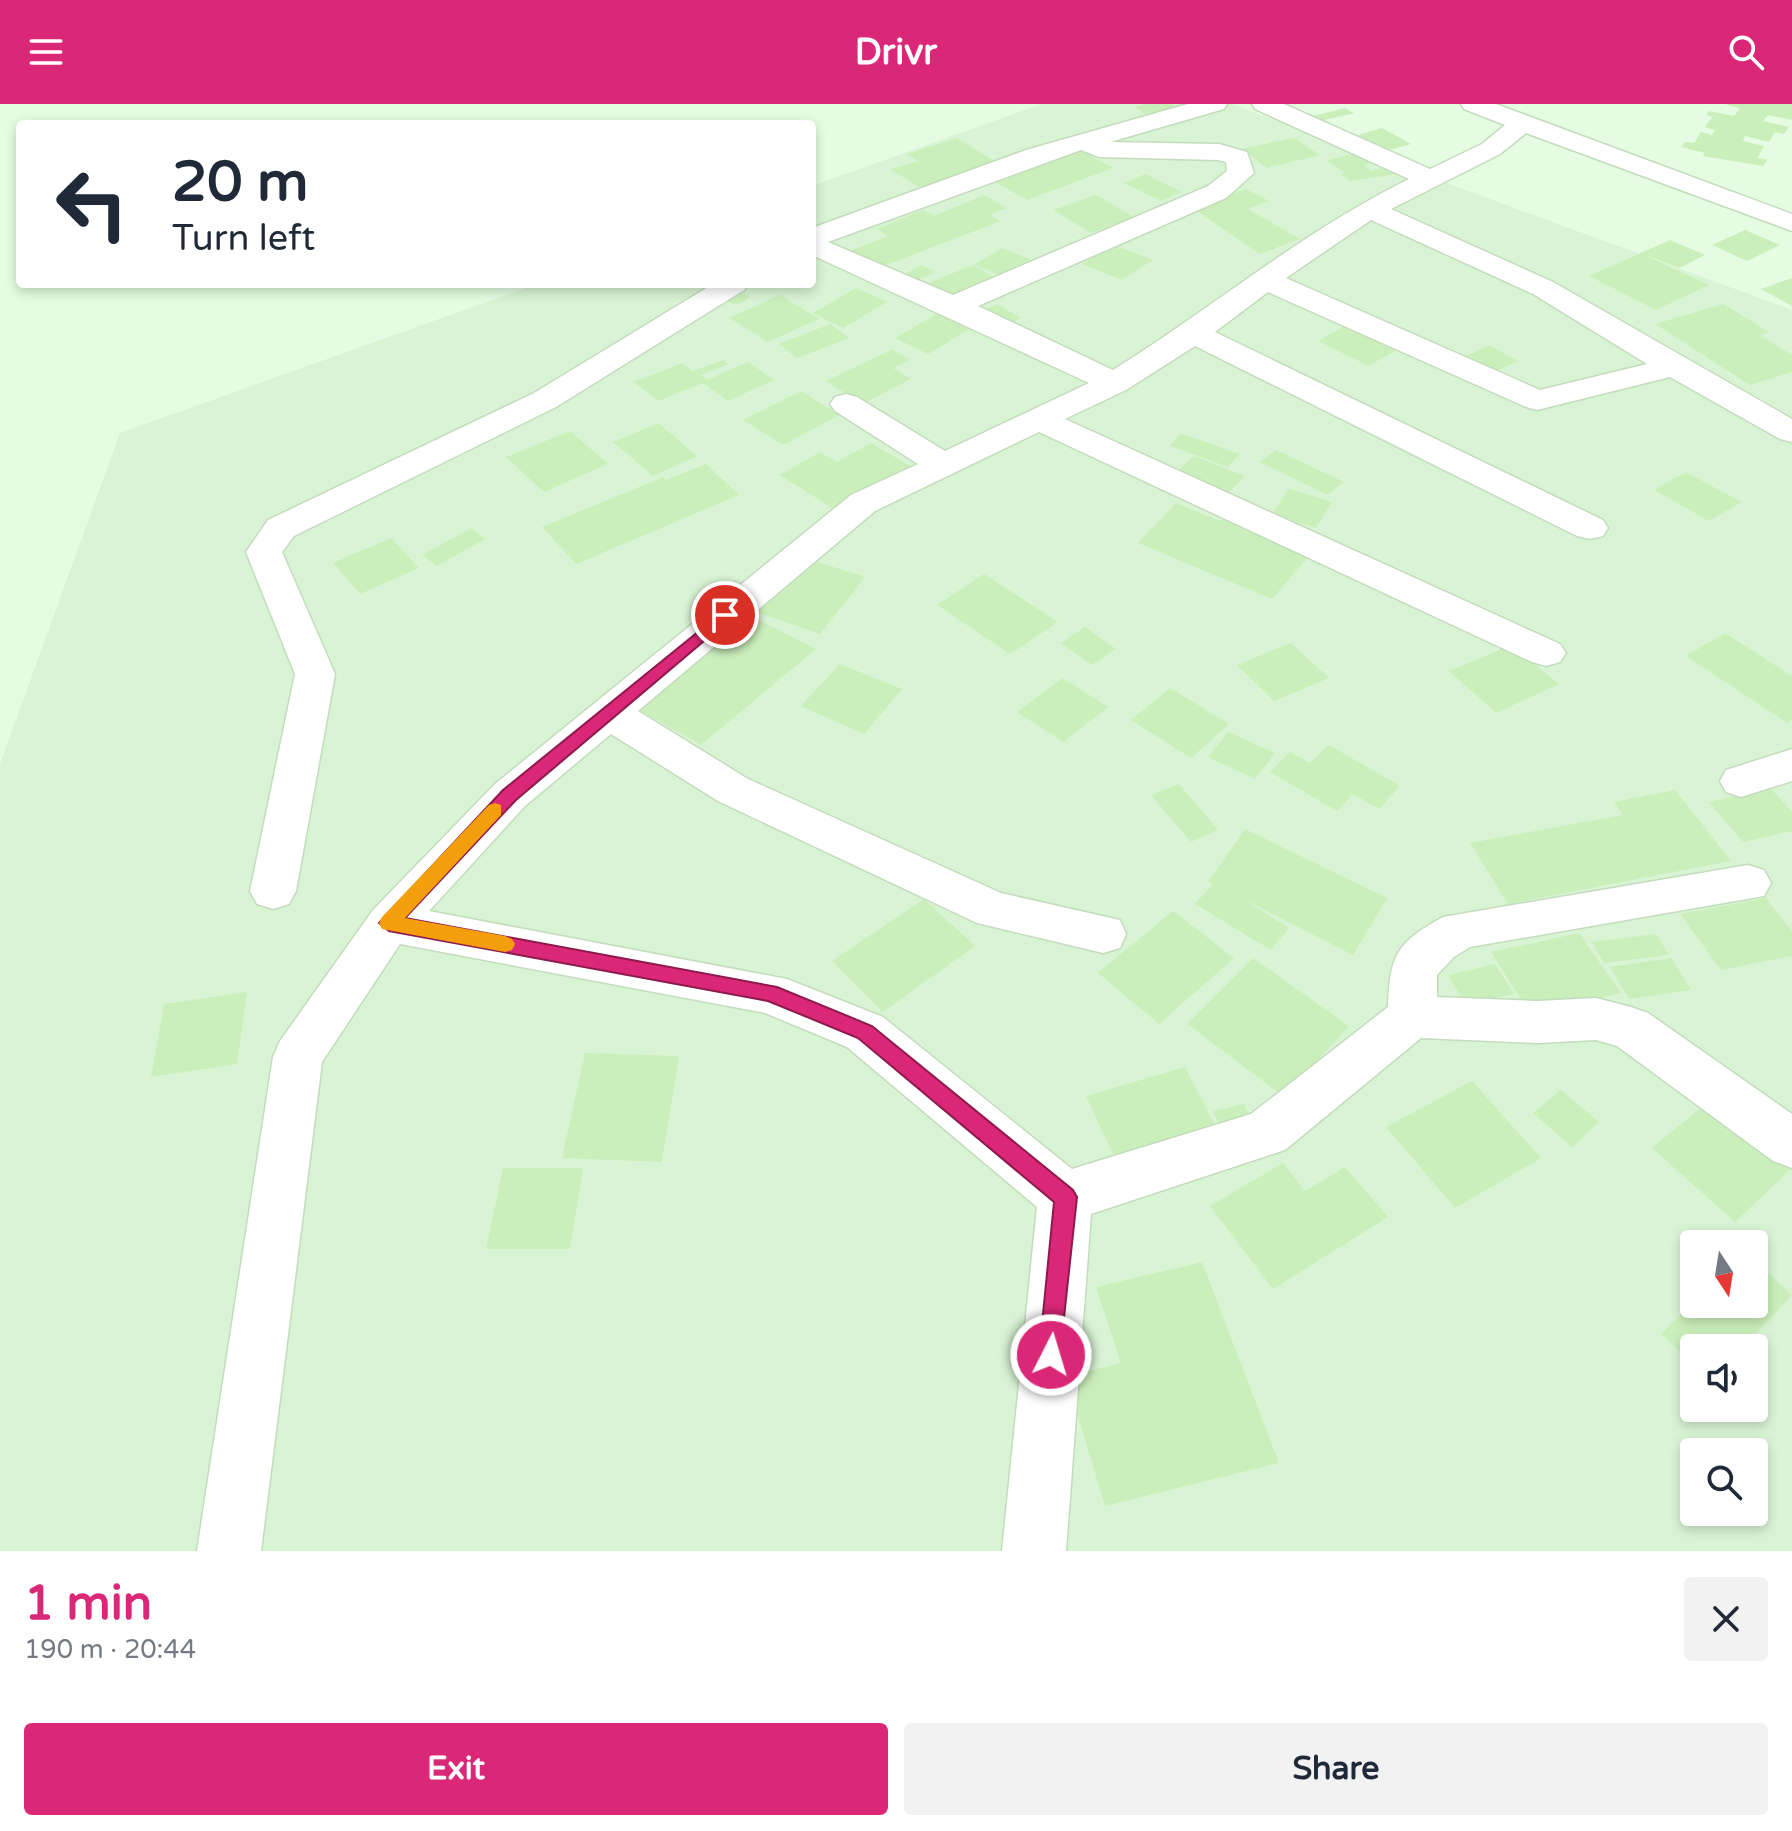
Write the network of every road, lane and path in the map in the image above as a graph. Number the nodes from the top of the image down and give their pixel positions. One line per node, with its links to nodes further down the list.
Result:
1 (1215, 104): 5 (street)
2 (1264, 104): 6 (street)
3 (1473, 104): 4 (street)
4 (1524, 122): 6 (street); 8 (street)
5 (1084, 142): 9 (street); 13 (street)
6 (1430, 179): 7 (street)
7 (1369, 209): 11 (street); 15 (street)
8 (1792, 223)
9 (816, 237)
10 (816, 247): 13 (street)
11 (1266, 280): 14 (street); 15 (street)
12 (727, 288): 27 (street)
13 (953, 306): 16 (street)
14 (1194, 333): 16 (street); 21 (street)
15 (1674, 367): 19 (street)
16 (1115, 383): 18 (street)
17 (846, 404): 20 (street)
18 (1040, 420): 20 (street); 22 (street)
19 (1792, 432)
20 (945, 466): 23 (street)
21 (1590, 528)
22 (1546, 653)
23 (609, 713): 28 (street); 29 (street)
24 (1792, 765): 25 (street)
25 (1741, 781)
26 (1748, 883): 30 (street)
27 (273, 891)
28 (389, 923): 32 (street); 33 (street)
29 (1103, 934)
30 (1412, 1017): 31 (street); 32 (street)
31 (1792, 1144)
32 (1065, 1197): 34 (street)
33 (229, 1551)
34 (1034, 1551)

